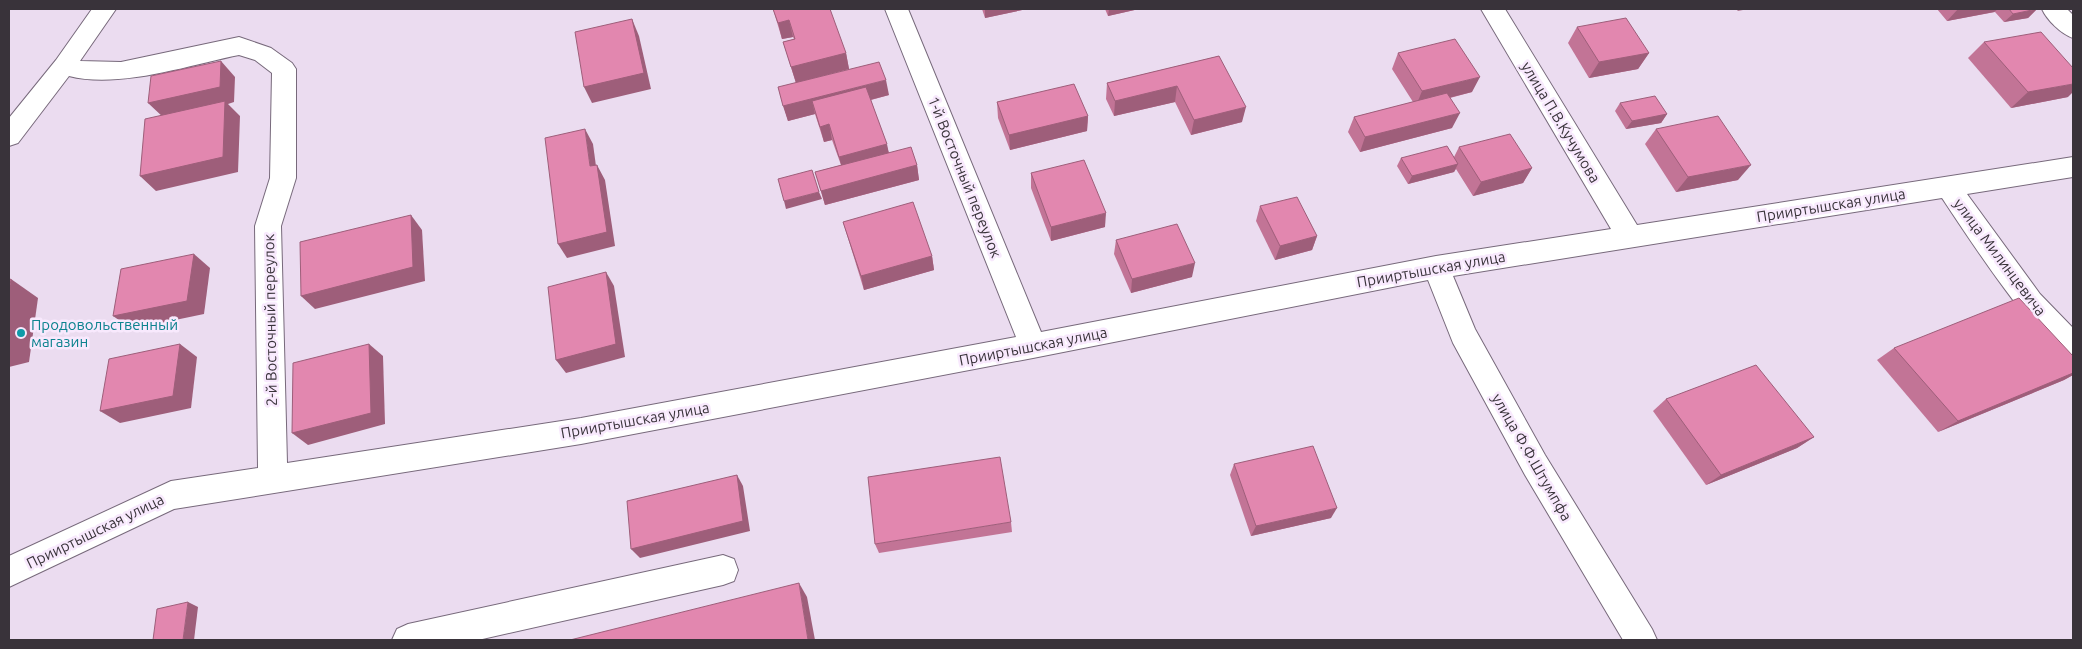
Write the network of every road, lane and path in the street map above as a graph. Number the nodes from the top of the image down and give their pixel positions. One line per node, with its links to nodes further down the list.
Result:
1 (104, 9): 6 (street)
2 (896, 9): 12 (street, 1-й Восточный переулок)
3 (1493, 9): 10 (street, улица П.В.Кучумова)
4 (2053, 9): 5 (street)
5 (2073, 29)
6 (64, 66): 7 (street); 14 (street, 2-й Восточный переулок)
7 (9, 136)
8 (2073, 167): 9 (street, Прииртышская улица)
9 (1948, 187): 10 (street, Прииртышская улица); 13 (street, улица Милинцевича)
10 (1629, 235): 11 (street, Прииртышская улица)
11 (1436, 267): 12 (street, Прииртышская улица); 18 (street, улица Ф.Ф.Штумпфа)
12 (1033, 346): 14 (street, Прииртышская улица)
13 (2073, 348)
14 (273, 478): 16 (street, Прииртышская улица)
15 (724, 570): 17 (street)
16 (9, 572)
17 (408, 640)
18 (1641, 640)

